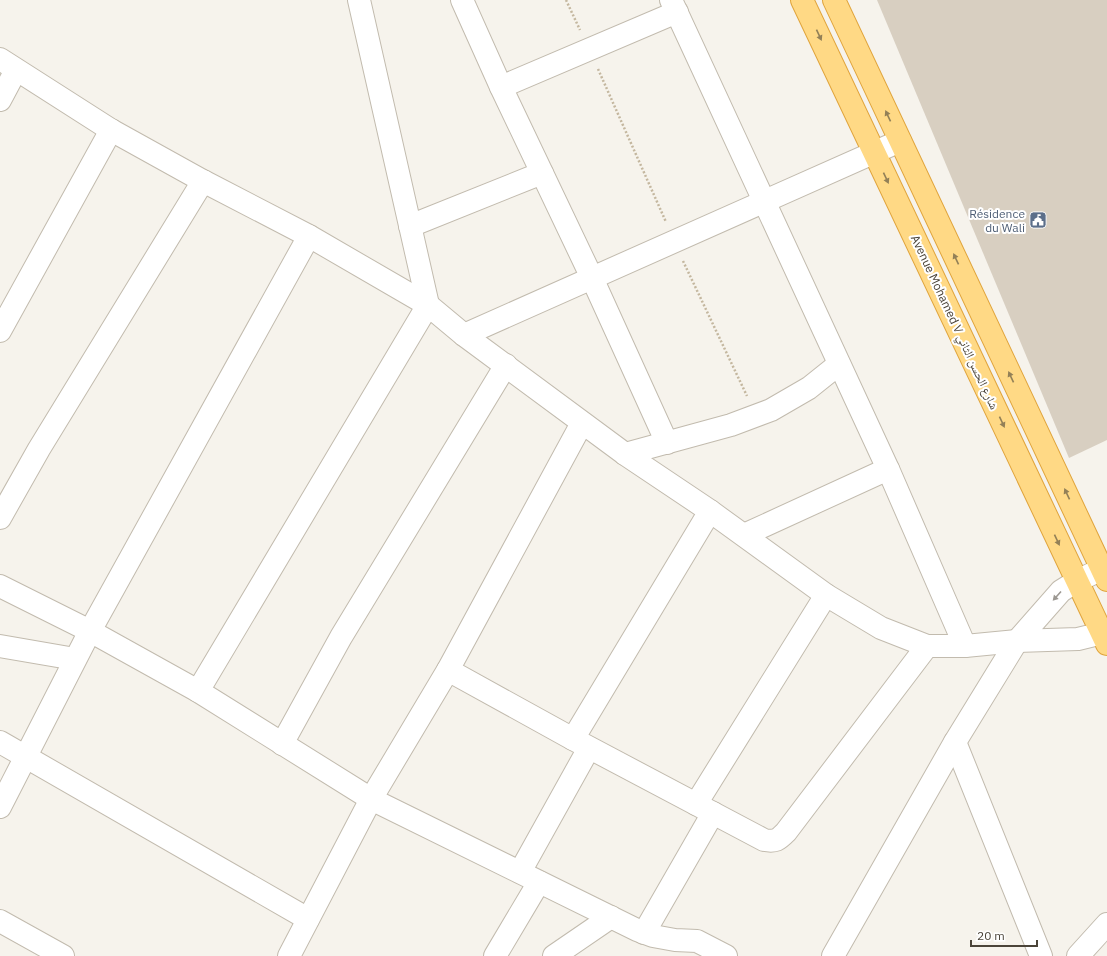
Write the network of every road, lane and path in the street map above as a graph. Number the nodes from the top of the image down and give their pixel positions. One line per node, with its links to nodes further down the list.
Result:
1 (359, 0): 17 (street)
2 (462, 0): 9 (street)
3 (566, 0): 7 (path)
4 (802, 0): 13 (highway, Avenue Mohamed V شارع الحسن الثاني, one-way to 13)
5 (834, 0): 12 (highway, one-way to 5)
6 (674, 6): 7 (street); 16 (street)
7 (590, 49): 9 (street); 19 (path)
8 (8, 64): 10 (street); 11 (street)
9 (501, 87): 14 (street)
10 (0, 100)
11 (111, 130): 15 (street); 22 (street)
12 (900, 141): 13 (street); 34 (highway, one-way to 12)
13 (874, 153): 16 (street); 35 (highway, Avenue Mohamed V شارع الحسن الثاني, one-way to 35)
14 (542, 173): 17 (street); 20 (street)
15 (203, 181): 18 (street); 32 (street)
16 (764, 201): 19 (street); 24 (street)
17 (410, 226): 21 (street)
18 (309, 236): 21 (street); 38 (street)
19 (674, 242): 20 (street); 26 (path)
20 (592, 278): 23 (street); 28 (street)
21 (428, 305): 23 (street); 46 (street)
22 (0, 331)
23 (464, 335): 25 (street)
24 (839, 364): 26 (street); 30 (street)
25 (506, 365): 27 (street); 50 (street)
26 (756, 416): 28 (street)
27 (582, 423): 29 (street); 45 (street)
28 (667, 442): 29 (street)
29 (626, 454): 31 (street)
30 (888, 469): 33 (street); 43 (street)
31 (710, 511): 33 (street); 49 (street)
32 (0, 518)
33 (744, 536): 37 (street)
34 (1104, 575): 35 (street)
35 (1077, 581): 39 (highway, Avenue Mohamed V شارع الحسن الثاني); 40 (street, one-way to 40)
36 (0, 586): 38 (street)
37 (826, 595): 42 (street); 54 (street)
38 (90, 631): 44 (street); 46 (street)
39 (1105, 637): 40 (street)
40 (1017, 642): 43 (street); 48 (street)
41 (0, 646): 44 (street)
42 (927, 646): 43 (street); 54 (street)
43 (965, 646)
44 (75, 659): 51 (street)
45 (448, 670): 49 (street); 52 (street)
46 (198, 691): 50 (street)
47 (0, 742): 51 (street)
48 (955, 742): 69 (street); 70 (street)
49 (581, 743): 54 (street); 55 (street)
50 (282, 744): 52 (street)
51 (25, 757): 53 (street); 58 (street)
52 (371, 800): 55 (street); 58 (street)
53 (0, 807)
54 (704, 809): 61 (street)
55 (520, 872): 56 (street)
56 (539, 882): 57 (street); 65 (street)
57 (611, 917): 61 (street); 66 (street)
58 (308, 919): 64 (street)
59 (0, 922): 63 (street)
60 (1107, 924): 71 (street)
61 (644, 933): 62 (street)
62 (697, 941): 67 (street); 68 (street)
63 (63, 956)
64 (289, 956)
65 (495, 956)
66 (554, 956)
67 (668, 956)
68 (726, 956)
69 (833, 956)
70 (1041, 956)
71 (1078, 956)

